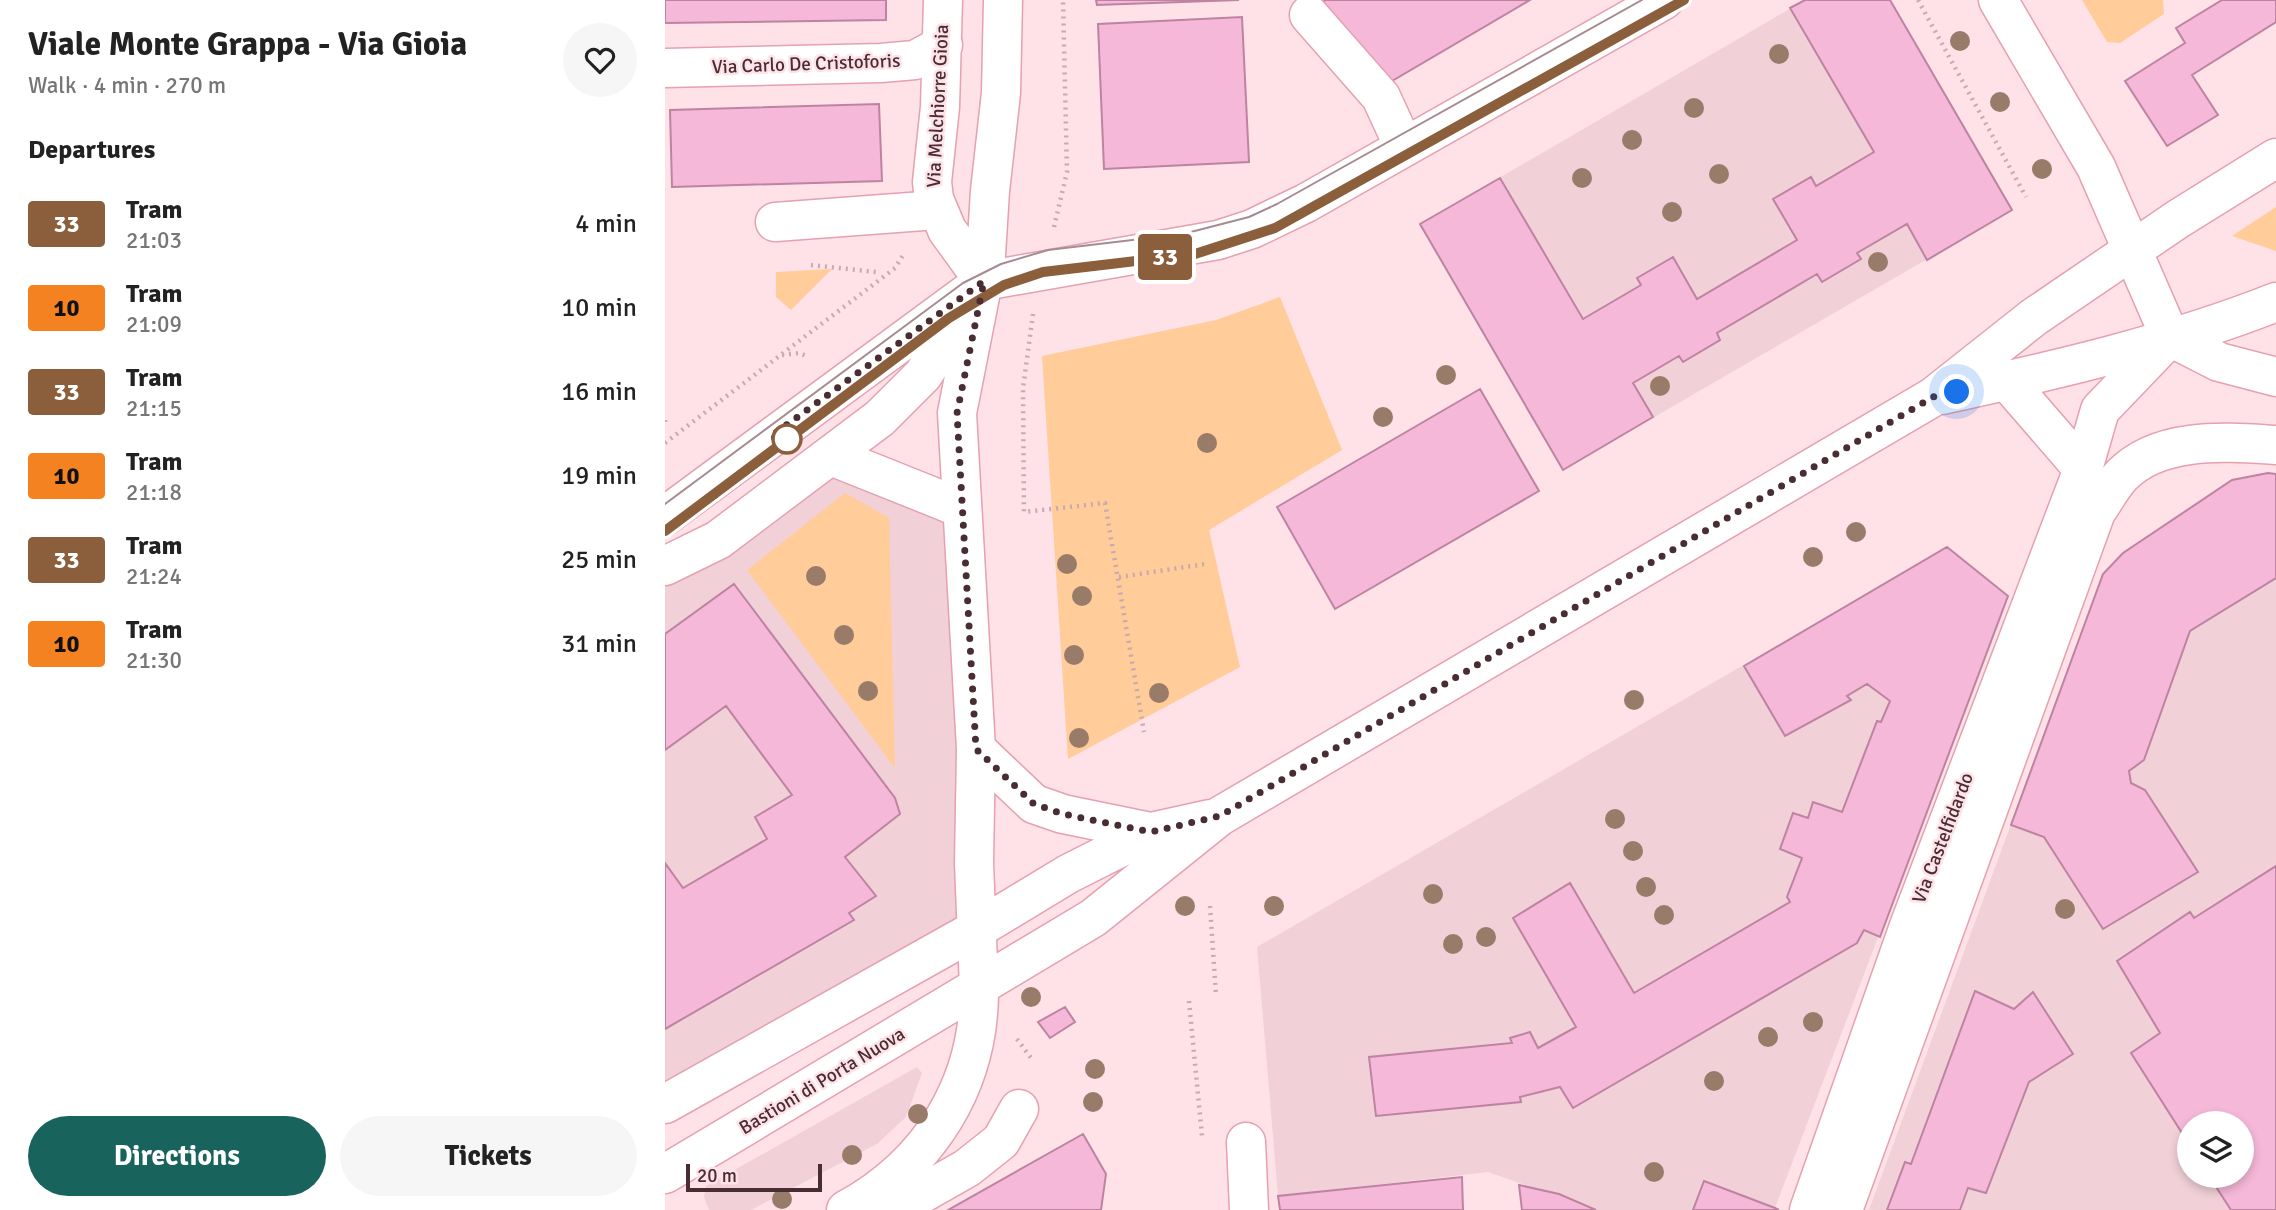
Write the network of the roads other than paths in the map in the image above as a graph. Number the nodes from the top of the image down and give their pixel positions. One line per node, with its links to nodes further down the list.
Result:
1 (943, 0): 6 (street, Via Melchiorre Gioia)
2 (1003, 0): 13 (street)
3 (1664, 0): 8 (street)
4 (1998, 0): 12 (street)
5 (1309, 15): 8 (street)
6 (943, 45): 7 (street, Via Carlo De Cristoforis); 10 (street, Via Melchiorre Gioia)
7 (665, 68)
8 (1404, 147): 13 (street)
9 (2276, 158): 12 (street, Bastioni di Porta Nuova)
10 (921, 211): 11 (street); 13 (street, Via Melchiorre Gioia)
11 (775, 222)
12 (2134, 248): 15 (street); 18 (street, Bastioni di Porta Nuova)
13 (984, 281): 20 (street); 22 (street); 23 (street)
14 (2276, 302): 15 (street, Bastioni di Porta Nuova)
15 (2171, 337): 16 (street); 17 (street, Bastioni di Porta Nuova); 21 (street, Via Castelfidardo)
16 (2276, 377)
17 (2007, 381): 18 (street, Bastioni di Porta Nuova); 21 (street)
18 (1933, 397): 26 (street, Bastioni di Porta Nuova)
19 (2276, 445): 38 (street, Via Castelfidardo)
20 (831, 456): 22 (street); 24 (street)
21 (2083, 469): 37 (street, Via Castelfidardo)
22 (961, 508): 25 (street)
23 (665, 516)
24 (665, 566)
25 (976, 749): 27 (street); 28 (street)
26 (1220, 816): 27 (street, Bastioni di Porta Nuova); 29 (street, Bastioni di Porta Nuova)
27 (1151, 832): 28 (street, Bastioni di Porta Nuova)
28 (977, 929): 29 (street); 30 (street, Bastioni di Porta Nuova)
29 (979, 988): 33 (street, Bastioni di Porta Nuova); 34 (street)
30 (665, 1104)
31 (1019, 1109): 35 (street)
32 (1246, 1142): 36 (street)
33 (665, 1174)
34 (846, 1210)
35 (893, 1210)
36 (1249, 1210)
37 (1809, 1210)
38 (1843, 1210)

